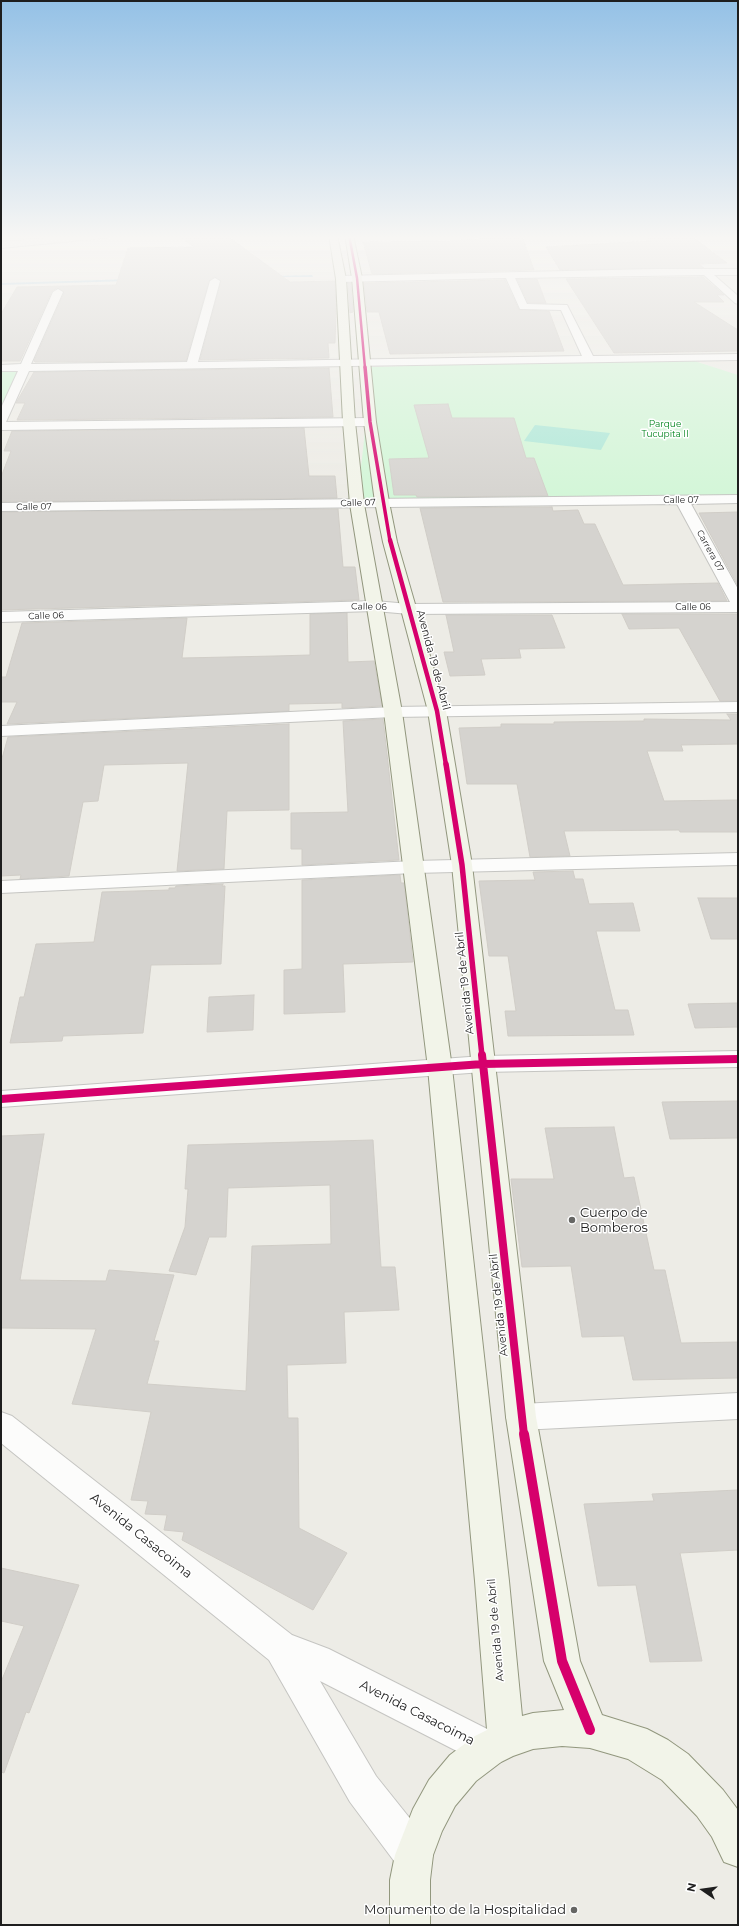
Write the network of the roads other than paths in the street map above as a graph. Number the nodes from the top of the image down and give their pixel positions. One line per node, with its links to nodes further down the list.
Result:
1 (43, 325): 10 (street)
2 (203, 325): 8 (street)
3 (353, 325): 7 (street, Avenida 19 de Abril)
4 (573, 325): 6 (street)
5 (738, 357): 6 (street)
6 (589, 359): 7 (street)
7 (356, 364): 8 (street); 12 (street, Avenida 19 de Abril)
8 (191, 366): 10 (street)
9 (1, 368): 10 (street)
10 (24, 368): 11 (street)
11 (1, 421)
12 (360, 422): 13 (street); 16 (street, Avenida 19 de Abril); 17 (street, Avenida 19 de Abril)
13 (1, 426)
14 (738, 499): 15 (street, Calle 07)
15 (682, 500): 16 (street, Calle 07); 19 (street, Carrera 07)
16 (382, 502): 17 (street, Calle 07); 22 (street, Avenida 19 de Abril)
17 (357, 504): 18 (street, Calle 07); 20 (street, Avenida 19 de Abril)
18 (1, 507)
19 (738, 603)
20 (375, 606): 22 (street, Calle 06); 23 (street, Calle 06); 26 (street, Avenida 19 de Abril)
21 (738, 607): 22 (street, Calle 06)
22 (409, 609): 25 (street, Avenida 19 de Abril)
23 (1, 617)
24 (738, 707): 25 (street)
25 (437, 711): 26 (street); 29 (street, Avenida 19 de Abril)
26 (393, 712): 27 (street); 30 (street, Avenida 19 de Abril)
27 (1, 731)
28 (738, 859): 29 (street)
29 (462, 865): 30 (street); 33 (street, Avenida 19 de Abril)
30 (414, 867): 31 (street); 34 (street, Avenida 19 de Abril)
31 (1, 887)
32 (738, 1059): 33 (street)
33 (483, 1064): 34 (street); 37 (street, Avenida 19 de Abril)
34 (440, 1068): 35 (street); 41 (street, Avenida 19 de Abril)
35 (1, 1098)
36 (738, 1406): 37 (street)
37 (521, 1417): 40 (street, Avenida 19 de Abril)
38 (1, 1425): 39 (street, Avenida Casacoima)
39 (281, 1648): 41 (street, Avenida Casacoima); 43 (street, Avenida Casacoima)
40 (590, 1730): 41 (street); 42 (street)
41 (497, 1745): 43 (street)
42 (738, 1848)
43 (414, 1855): 44 (street)
44 (410, 1925)

